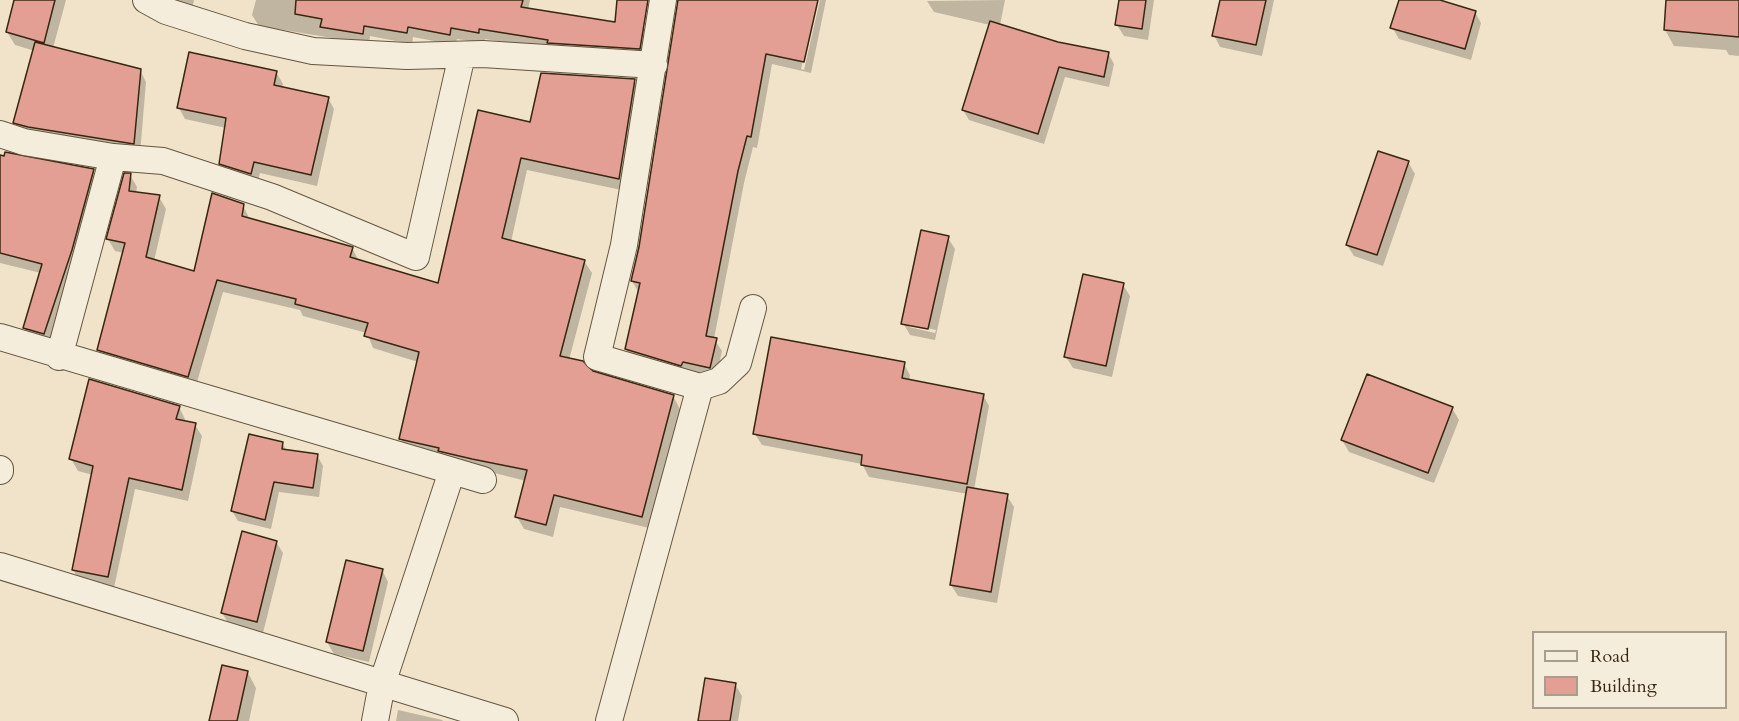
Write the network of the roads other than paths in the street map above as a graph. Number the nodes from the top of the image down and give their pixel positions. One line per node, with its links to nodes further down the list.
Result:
1 (146, 0): 3 (street)
2 (663, 0): 4 (street)
3 (462, 55): 4 (street); 6 (street)
4 (654, 65): 10 (street)
5 (0, 134): 6 (street)
6 (113, 156): 9 (street)
7 (753, 308): 10 (street)
8 (0, 337): 9 (street)
9 (59, 357): 11 (street)
10 (700, 387): 17 (street)
11 (452, 471): 12 (street); 14 (street)
12 (483, 480)
13 (0, 566): 14 (street)
14 (382, 684): 15 (street); 16 (street)
15 (375, 721)
16 (505, 721)
17 (609, 721)

